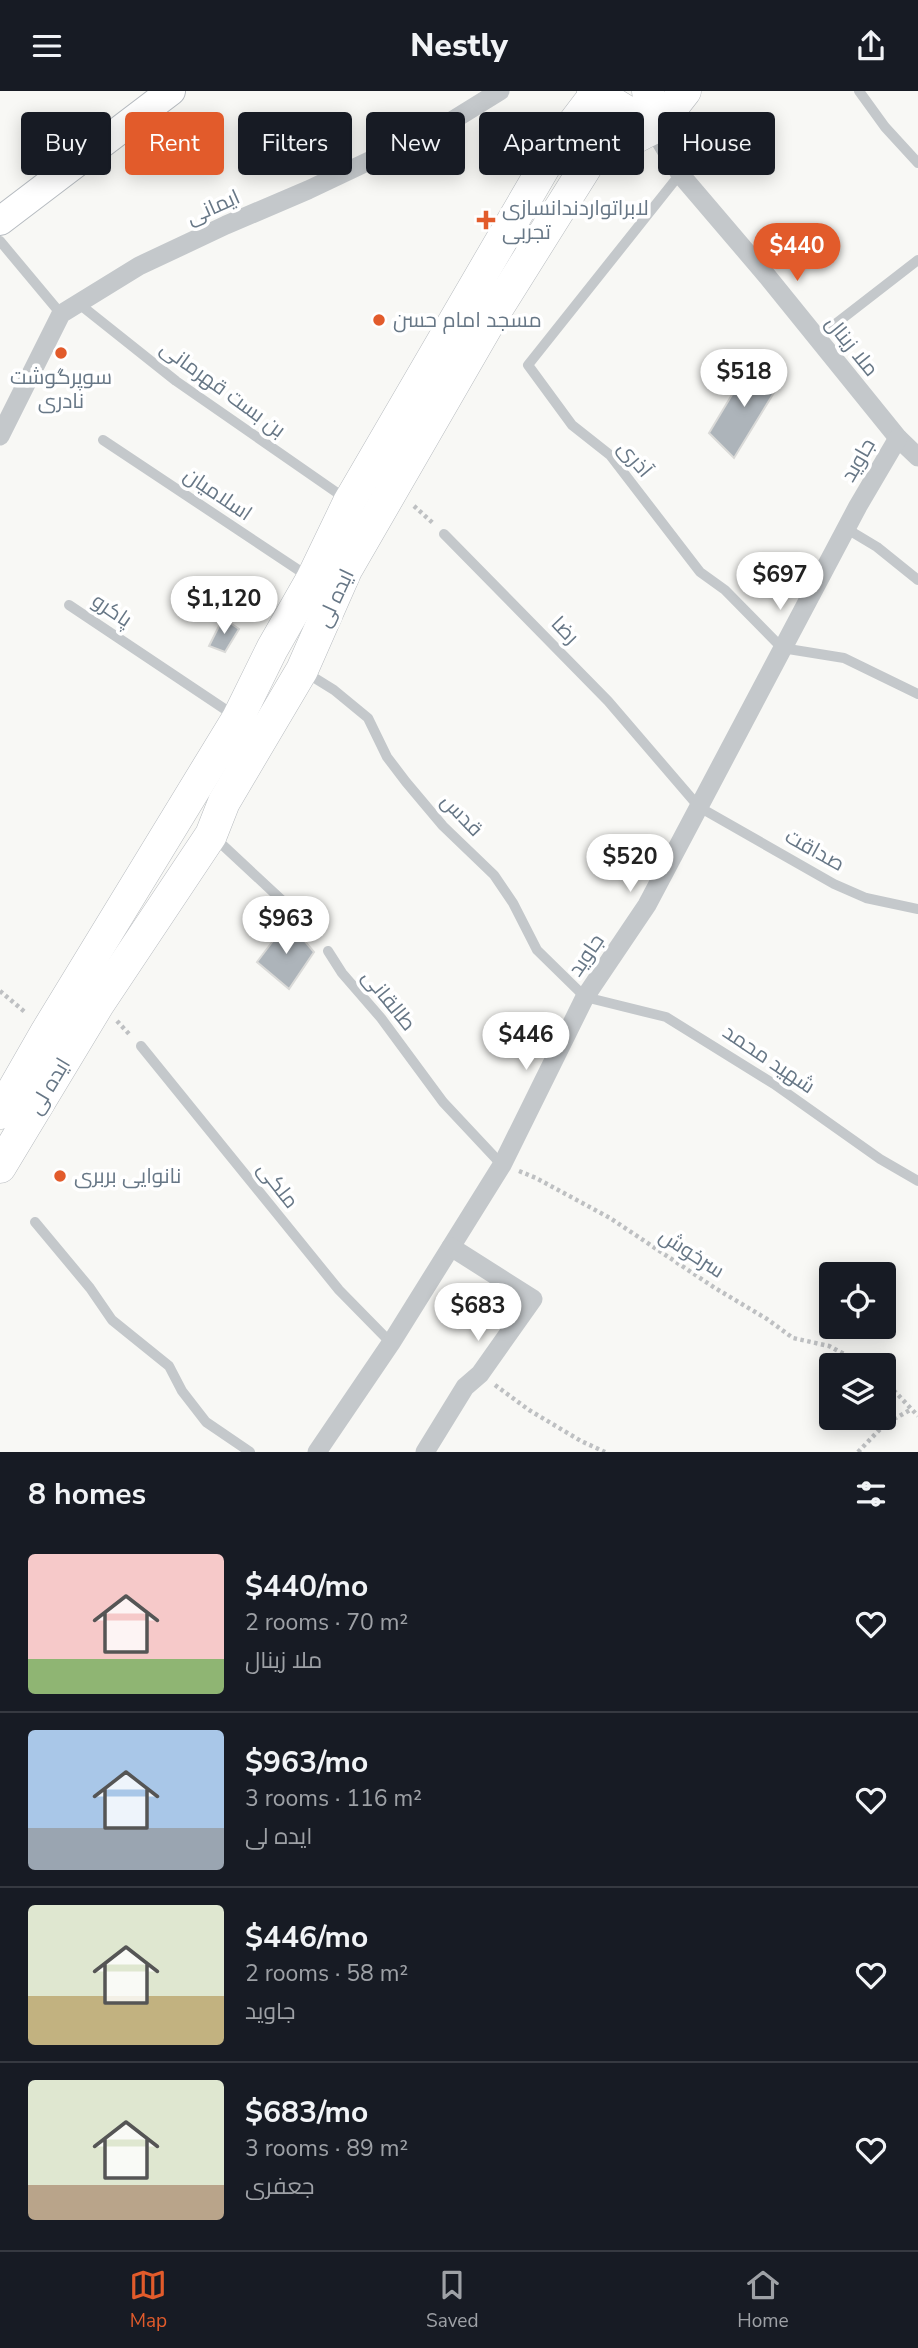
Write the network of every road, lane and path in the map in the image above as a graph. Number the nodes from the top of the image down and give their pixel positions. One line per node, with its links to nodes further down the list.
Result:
1 (171, 91): 12 (street)
2 (500, 91): 15 (street, ایمانی)
3 (648, 91): 7 (main road)
4 (685, 91): 7 (main road, ایده لى)
5 (859, 91): 9 (lane)
6 (595, 92): 7 (main road); 23 (main road, ایده لى)
7 (653, 128): 8 (street, ملا زینال); 22 (main road, ایده لى)
8 (658, 137)
9 (918, 163)
10 (679, 175): 29 (lane, آذری)
11 (681, 175): 17 (street, ملا زینال)
12 (0, 221)
13 (0, 241): 16 (lane)
14 (918, 260): 17 (lane)
15 (78, 303): 16 (street, ایمانی); 23 (lane, بن بست قهرمانی)
16 (61, 314): 18 (street)
17 (816, 339): 19 (street, ملا زینال)
18 (0, 436)
19 (898, 438): 21 (street, ملا زینال); 24 (street, جاوید)
20 (103, 440): 26 (lane, اسلامیان)
21 (918, 457)
22 (394, 488): 25 (path); 31 (main road, ایده لى)
23 (349, 502): 26 (main road, ایده لى)
24 (847, 529): 27 (lane); 29 (street, جاوید)
25 (444, 534): 34 (lane, رضا)
26 (312, 579): 30 (main road, ایده لى)
27 (918, 580)
28 (69, 605): 33 (lane, پاکرو)
29 (782, 648): 32 (lane); 34 (street, جاوید)
30 (272, 649): 31 (main road); 33 (main road, ایده لى)
31 (302, 670): 35 (main road, ایده لى); 40 (lane, قدس)
32 (918, 694)
33 (238, 718): 41 (main road, ایده لى)
34 (699, 807): 36 (lane, صداقت); 40 (street, جاوید)
35 (211, 835): 37 (lane); 45 (main road, ایده لى)
36 (918, 909)
37 (301, 918)
38 (328, 951): 44 (lane, طالقانی)
39 (0, 991): 41 (path)
40 (585, 997): 44 (street, جاوید); 46 (lane, شهید محمد)
41 (47, 1031): 43 (main road, ایده لى)
42 (141, 1046): 49 (lane, ملکی)
43 (0, 1112)
44 (502, 1165): 48 (street, جاوید); 50 (path, سرخوش)
45 (0, 1167)
46 (918, 1181)
47 (35, 1222): 55 (lane)
48 (451, 1247): 49 (street, جاوید); 51 (street)
49 (391, 1343): 56 (street, جاوید)
50 (842, 1353)
51 (480, 1374): 57 (street); 58 (path)
52 (896, 1394): 53 (path)
53 (910, 1410): 54 (path); 59 (path)
54 (918, 1416)
55 (250, 1452)
56 (317, 1452)
57 (425, 1452)
58 (606, 1452)
59 (858, 1452)

